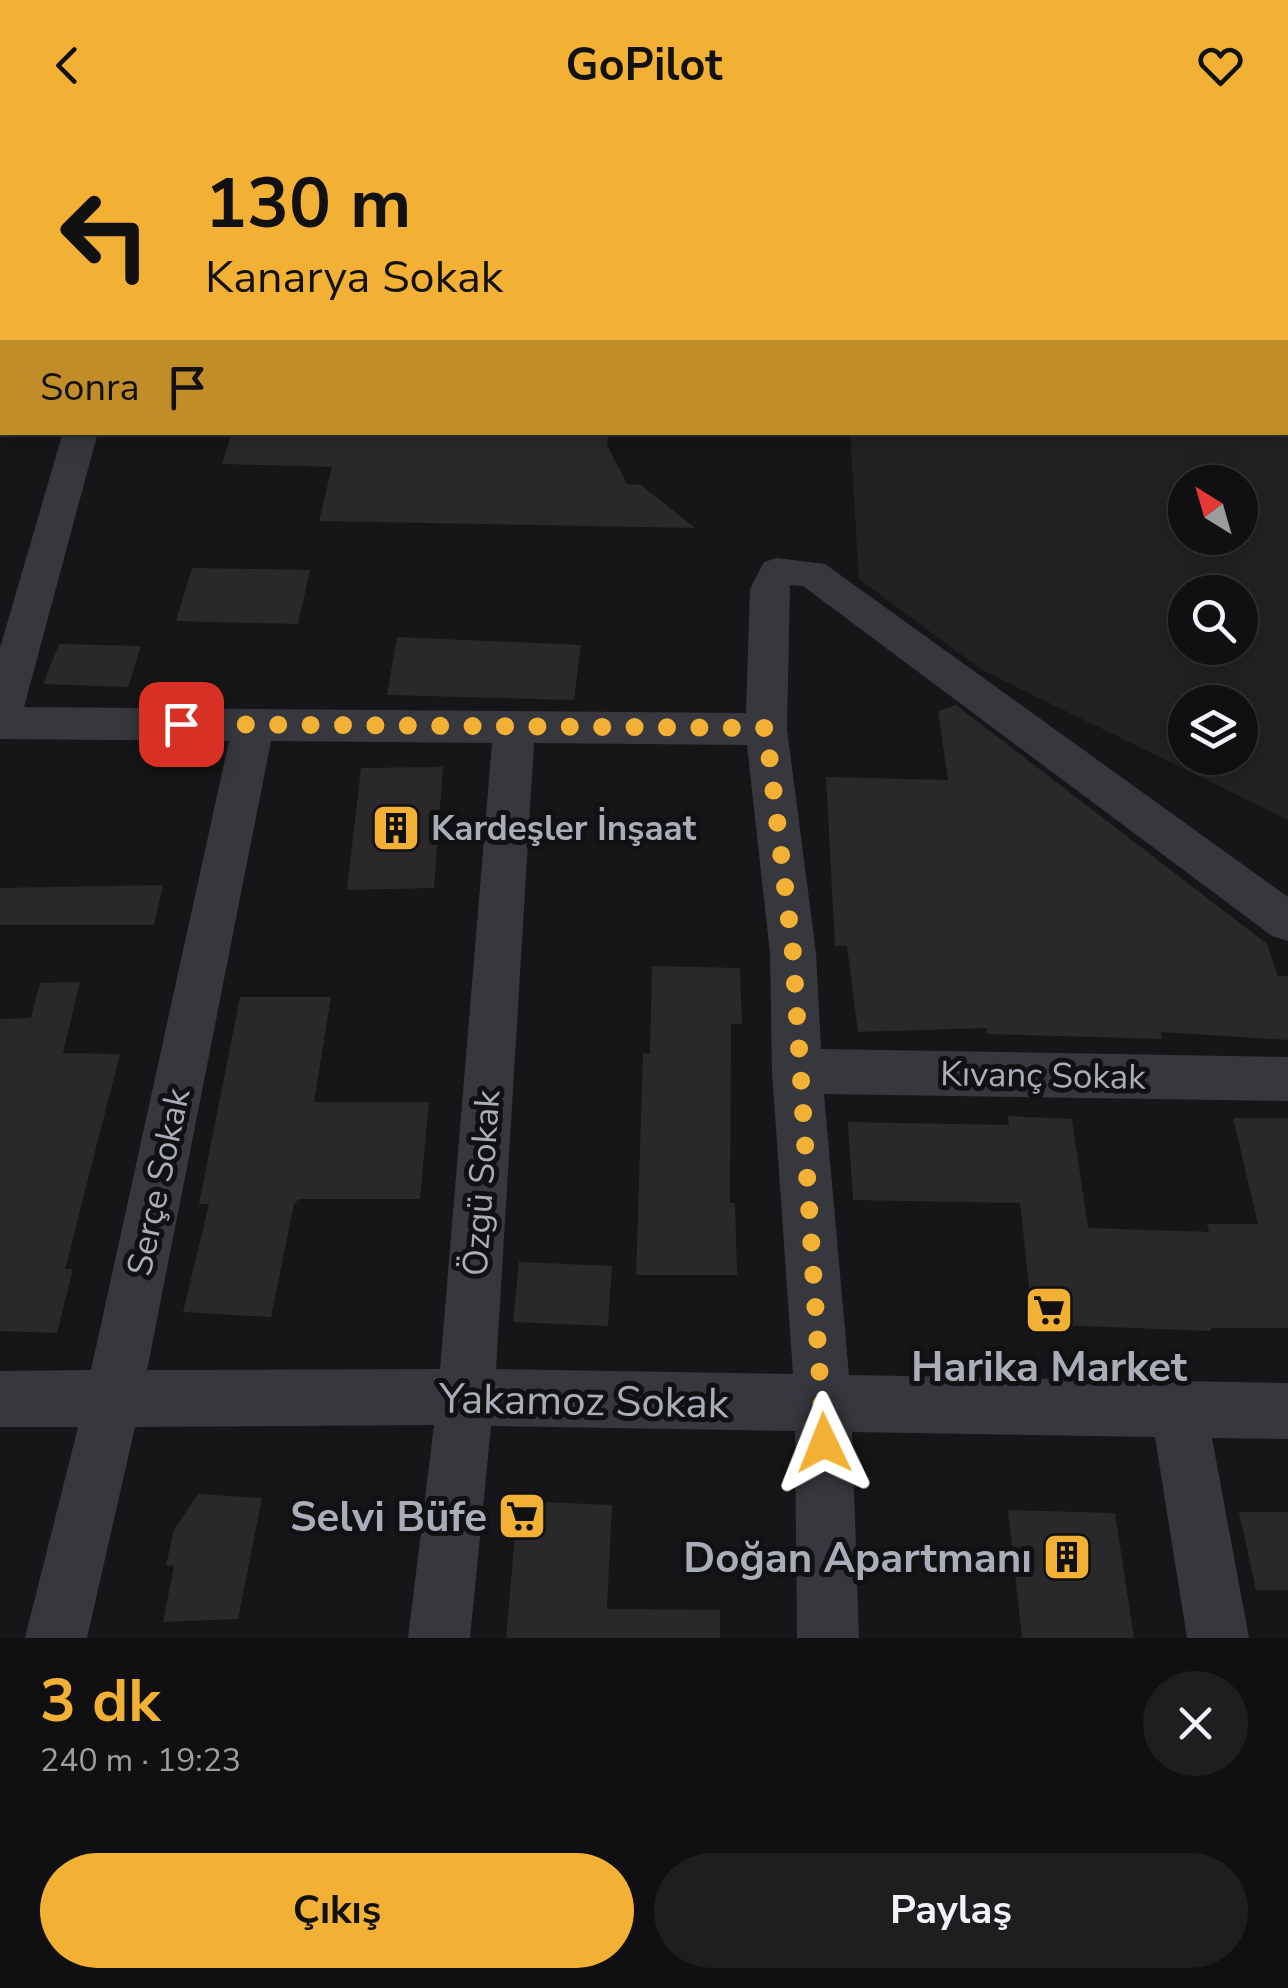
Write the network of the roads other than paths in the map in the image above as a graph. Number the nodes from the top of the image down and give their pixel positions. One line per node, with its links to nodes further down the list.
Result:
1 (81, 435): 2 (street)
2 (0, 721): 3 (street)
3 (253, 724): 4 (street); 9 (street, Serçe Sokak)
4 (514, 727): 5 (street); 10 (street, Özgü Sokak)
5 (766, 728): 6 (street); 7 (street)
6 (1288, 922)
7 (797, 1071): 8 (street, Kıvanç Sokak); 12 (street)
8 (1288, 1080)
9 (114, 1395): 10 (street, Yakamoz Sokak); 11 (street, Yakamoz Sokak); 15 (street, Serçe Sokak)
10 (466, 1397): 12 (street, Yakamoz Sokak); 16 (street, Özgü Sokak)
11 (0, 1399)
12 (823, 1404): 13 (street, Yakamoz Sokak); 17 (street)
13 (1178, 1407): 14 (street, Yakamoz Sokak); 18 (street)
14 (1288, 1410)
15 (56, 1638)
16 (439, 1638)
17 (828, 1638)
18 (1218, 1638)

